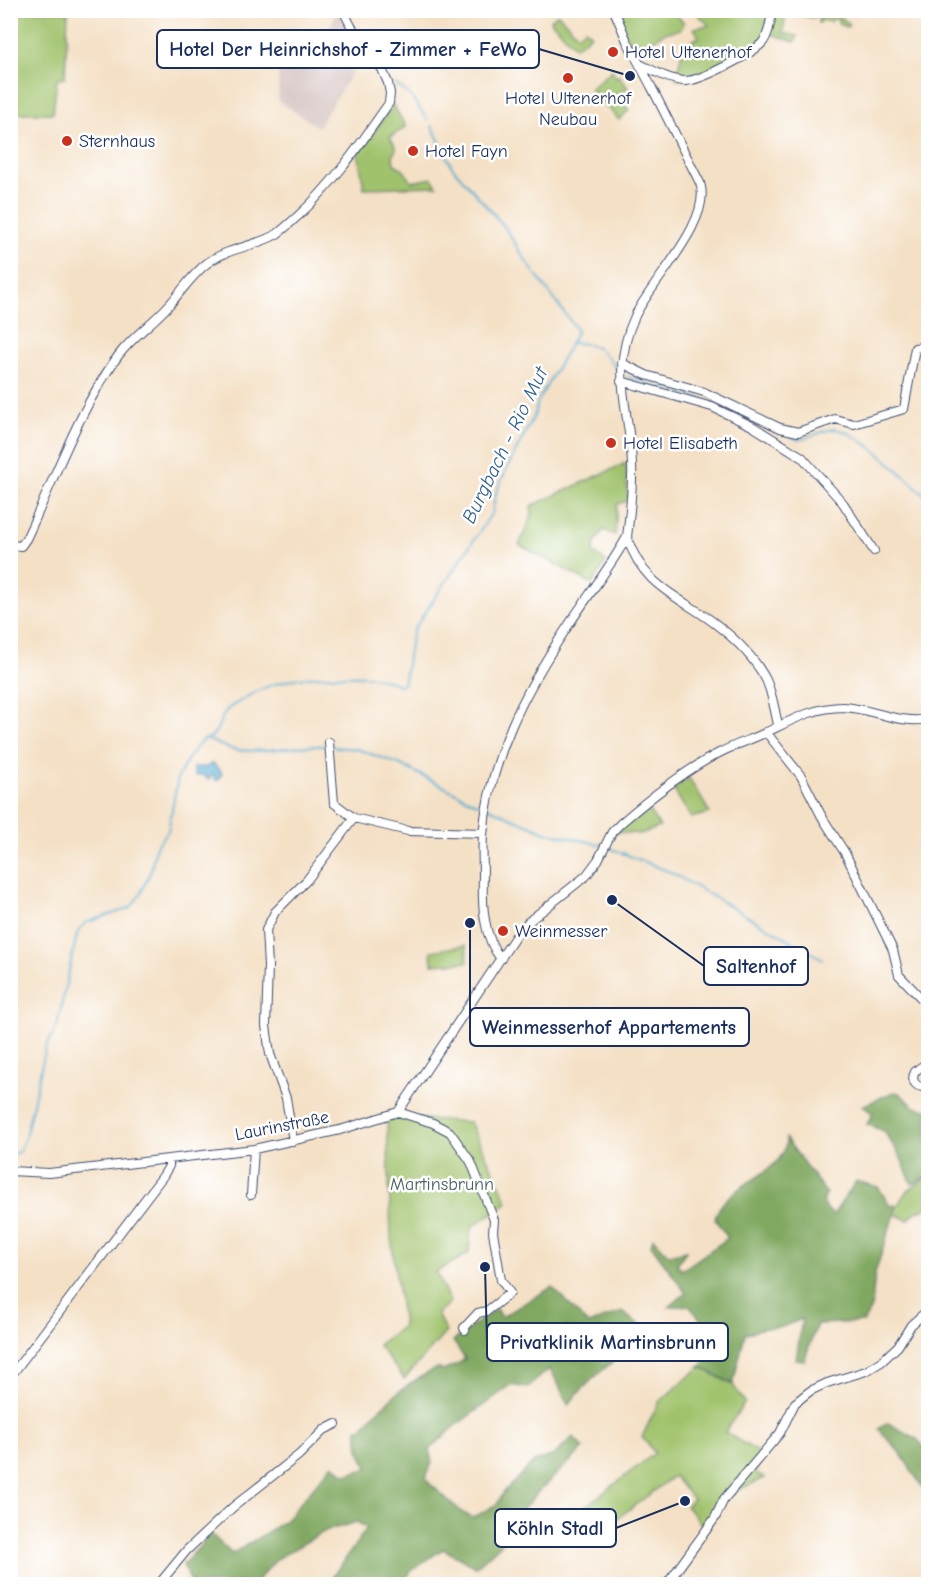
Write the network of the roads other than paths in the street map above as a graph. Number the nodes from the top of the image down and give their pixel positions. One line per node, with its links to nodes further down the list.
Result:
1 (343, 10): 9 (street)
2 (614, 10): 4 (street)
3 (772, 10): 4 (street)
4 (640, 64): 6 (street)
5 (928, 346): 6 (street)
6 (622, 363): 7 (street)
7 (621, 381): 8 (street); 10 (street)
8 (627, 537): 12 (street); 16 (street)
9 (10, 545)
10 (874, 551)
11 (928, 719): 12 (street)
12 (778, 724): 13 (street)
13 (766, 732): 17 (street); 18 (street)
14 (330, 746): 15 (street)
15 (354, 818): 16 (street); 22 (street)
16 (483, 833): 17 (street)
17 (501, 959): 21 (street)
18 (928, 999)
19 (928, 1062): 20 (street)
20 (928, 1086)
21 (398, 1112): 22 (street, Laurinstraße); 28 (street)
22 (293, 1141): 23 (street, Laurinstraße)
23 (254, 1149): 24 (street, Laurinstraße); 26 (street)
24 (169, 1159): 25 (street, Laurinstraße); 29 (street)
25 (10, 1171)
26 (251, 1195)
27 (928, 1310): 32 (street)
28 (465, 1330)
29 (10, 1377)
30 (336, 1424): 31 (street)
31 (159, 1584)
32 (667, 1584)

